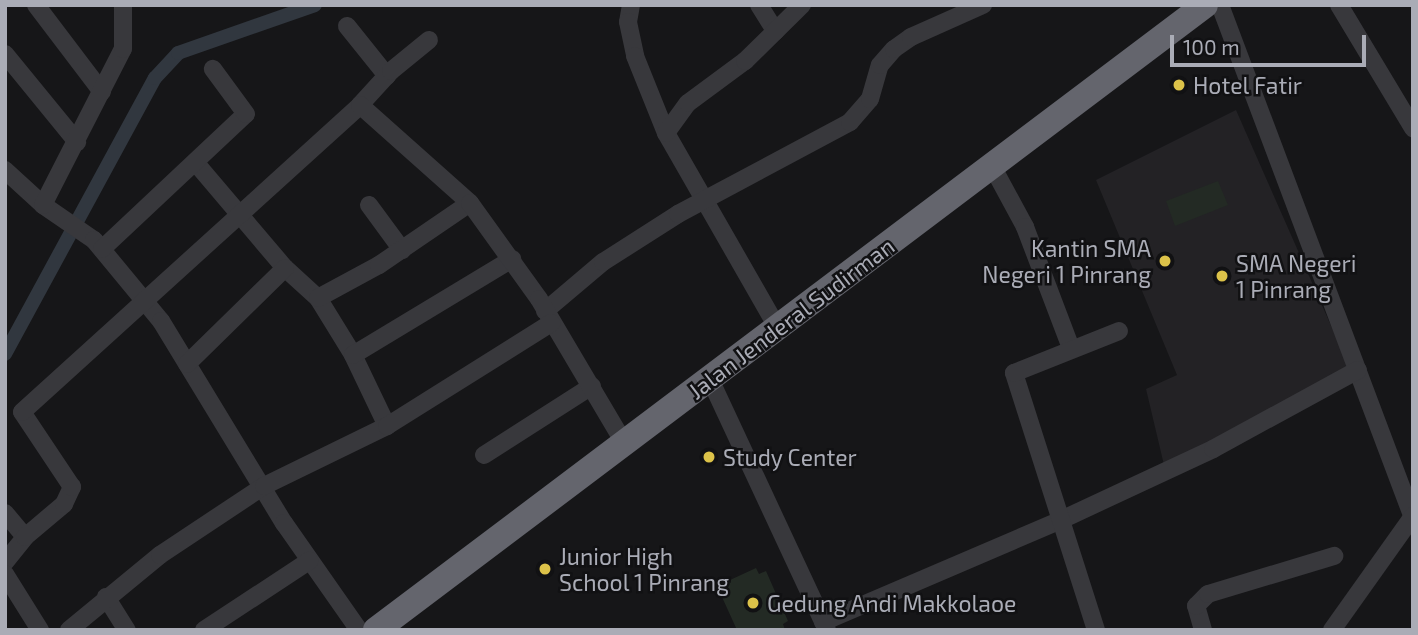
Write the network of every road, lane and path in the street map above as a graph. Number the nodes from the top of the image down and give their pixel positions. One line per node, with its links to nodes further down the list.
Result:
1 (36, 5): 16 (street)
2 (123, 5): 16 (street)
3 (631, 5): 19 (street)
4 (760, 5): 11 (street)
5 (802, 5): 11 (street)
6 (983, 5): 24 (street)
7 (1205, 5): 22 (highway, Jalan Jenderal Sudirman)
8 (1220, 5): 41 (street)
9 (1339, 5): 18 (street)
10 (347, 26): 15 (street)
11 (775, 31): 19 (street)
12 (429, 40): 15 (street)
13 (5, 54): 20 (street)
14 (213, 69): 21 (street)
15 (387, 76): 17 (street)
16 (102, 92): 20 (street)
17 (360, 105): 25 (street); 28 (street)
18 (1413, 128)
19 (666, 132): 24 (street)
20 (77, 142): 27 (street)
21 (195, 162): 28 (street); 29 (street)
22 (991, 164): 36 (highway, Jalan Jenderal Sudirman); 38 (street)
23 (5, 170): 27 (street)
24 (704, 201): 35 (street); 36 (street)
25 (470, 203): 30 (street); 31 (street)
26 (369, 205): 30 (street)
27 (47, 208): 29 (street)
28 (236, 214): 32 (street); 34 (street)
29 (103, 249): 34 (street)
30 (402, 250): 33 (street)
31 (512, 259): 35 (street); 39 (street)
32 (285, 268): 33 (street); 40 (street)
33 (318, 298): 39 (street)
34 (144, 300): 40 (street); 51 (street)
35 (548, 317): 43 (street); 44 (street)
36 (777, 327): 42 (highway, Jalan Jenderal Sudirman)
37 (1118, 331): 38 (street)
38 (1071, 348): 50 (street)
39 (354, 355): 44 (street)
40 (187, 364): 47 (street)
41 (1358, 370): 49 (street); 50 (street)
42 (709, 377): 45 (highway, Jalan Jenderal Sudirman); 58 (street)
43 (592, 386): 45 (street); 46 (street)
44 (387, 426): 47 (street)
45 (624, 443): 57 (highway, Jalan Jenderal Sudirman)
46 (484, 454)
47 (264, 486): 53 (street); 56 (street)
48 (5, 513): 51 (street)
49 (1413, 517): 67 (street)
50 (1061, 520): 58 (street); 65 (street)
51 (25, 537): 54 (street)
52 (1334, 556): 66 (street)
53 (309, 561): 62 (street); 63 (street)
54 (5, 562)
55 (5, 574): 59 (street)
56 (106, 597): 60 (street); 61 (street)
57 (402, 622): 64 (highway, Jalan Jenderal Sudirman)
58 (825, 626)
59 (40, 630)
60 (69, 630)
61 (127, 630)
62 (204, 630)
63 (359, 630)
64 (376, 630)
65 (1096, 630)
66 (1203, 630)
67 (1332, 630)

